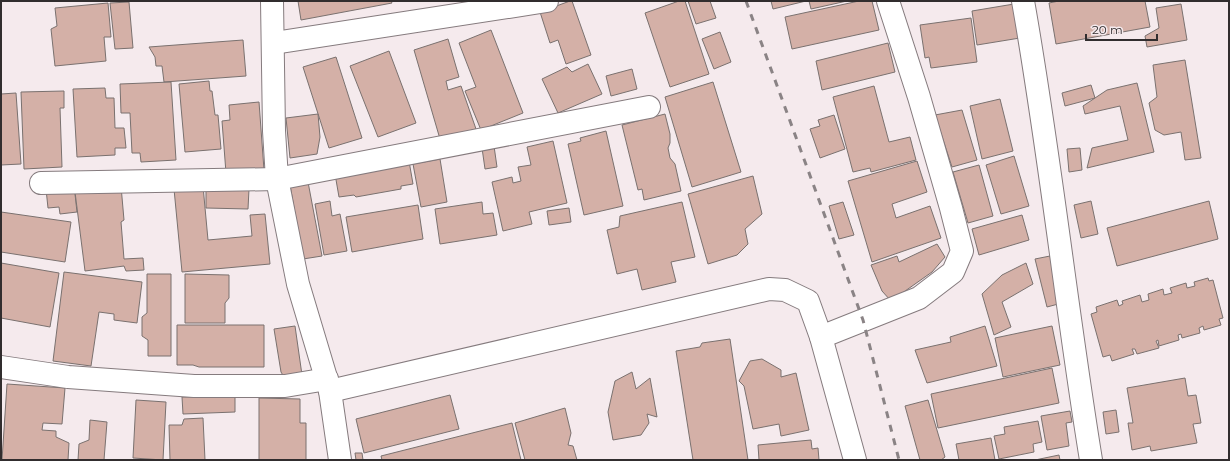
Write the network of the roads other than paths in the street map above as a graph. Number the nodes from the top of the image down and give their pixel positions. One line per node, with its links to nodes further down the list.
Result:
1 (272, 1): 5 (street)
2 (547, 1): 5 (street)
3 (888, 1): 9 (street)
4 (1023, 1): 14 (street)
5 (274, 43): 7 (street)
6 (649, 107): 7 (street)
7 (277, 179): 8 (street); 11 (street)
8 (41, 183)
9 (821, 337): 11 (street); 13 (street)
10 (1, 367): 11 (street)
11 (329, 385): 12 (street)
12 (340, 460)
13 (856, 460)
14 (1091, 460)

